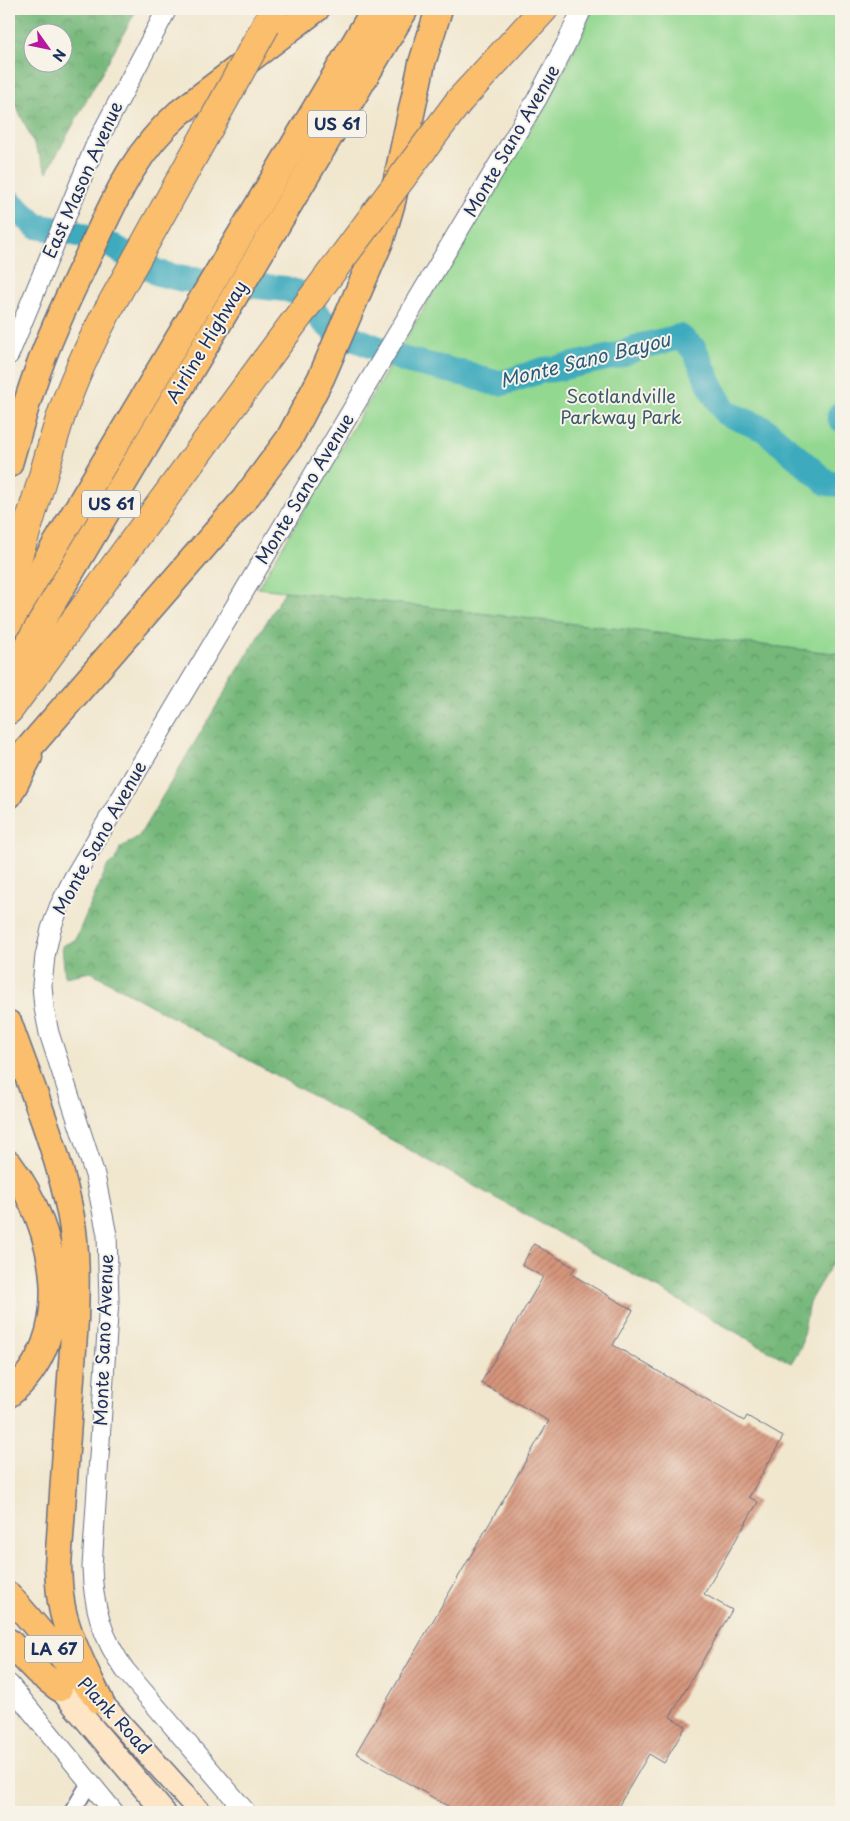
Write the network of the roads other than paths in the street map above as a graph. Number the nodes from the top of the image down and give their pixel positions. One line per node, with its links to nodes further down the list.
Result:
1 (166, 9): 11 (street, East Mason Avenue)
2 (316, 9): 12 (highway)
3 (375, 9): 14 (highway, Airline Highway / US 61)
4 (406, 9): 15 (highway, Airline Highway / US 61)
5 (439, 9): 17 (highway)
6 (524, 9): 10 (highway)
7 (544, 9): 10 (highway)
8 (582, 9): 34 (street, Monte Sano Avenue)
9 (271, 14): 13 (highway, bridge)
10 (459, 101): 16 (highway, bridge)
11 (9, 355)
12 (9, 464)
13 (9, 579)
14 (9, 623)
15 (9, 676)
16 (9, 710)
17 (34, 742): 18 (highway); 19 (highway)
18 (9, 771)
19 (9, 795)
20 (9, 1024): 28 (highway)
21 (9, 1164): 22 (highway)
22 (9, 1394)
23 (9, 1595): 28 (main road, Plank Road / LA 67)
24 (9, 1620): 27 (main road, Plank Road / LA 67)
25 (9, 1642): 27 (highway)
26 (9, 1684): 29 (street)
27 (59, 1688): 32 (main road, Plank Road / LA 67)
28 (100, 1701): 33 (main road, Plank Road / LA 67)
29 (90, 1782): 30 (street); 31 (street)
30 (72, 1812)
31 (114, 1812)
32 (164, 1812)
33 (200, 1812)
34 (246, 1812)

